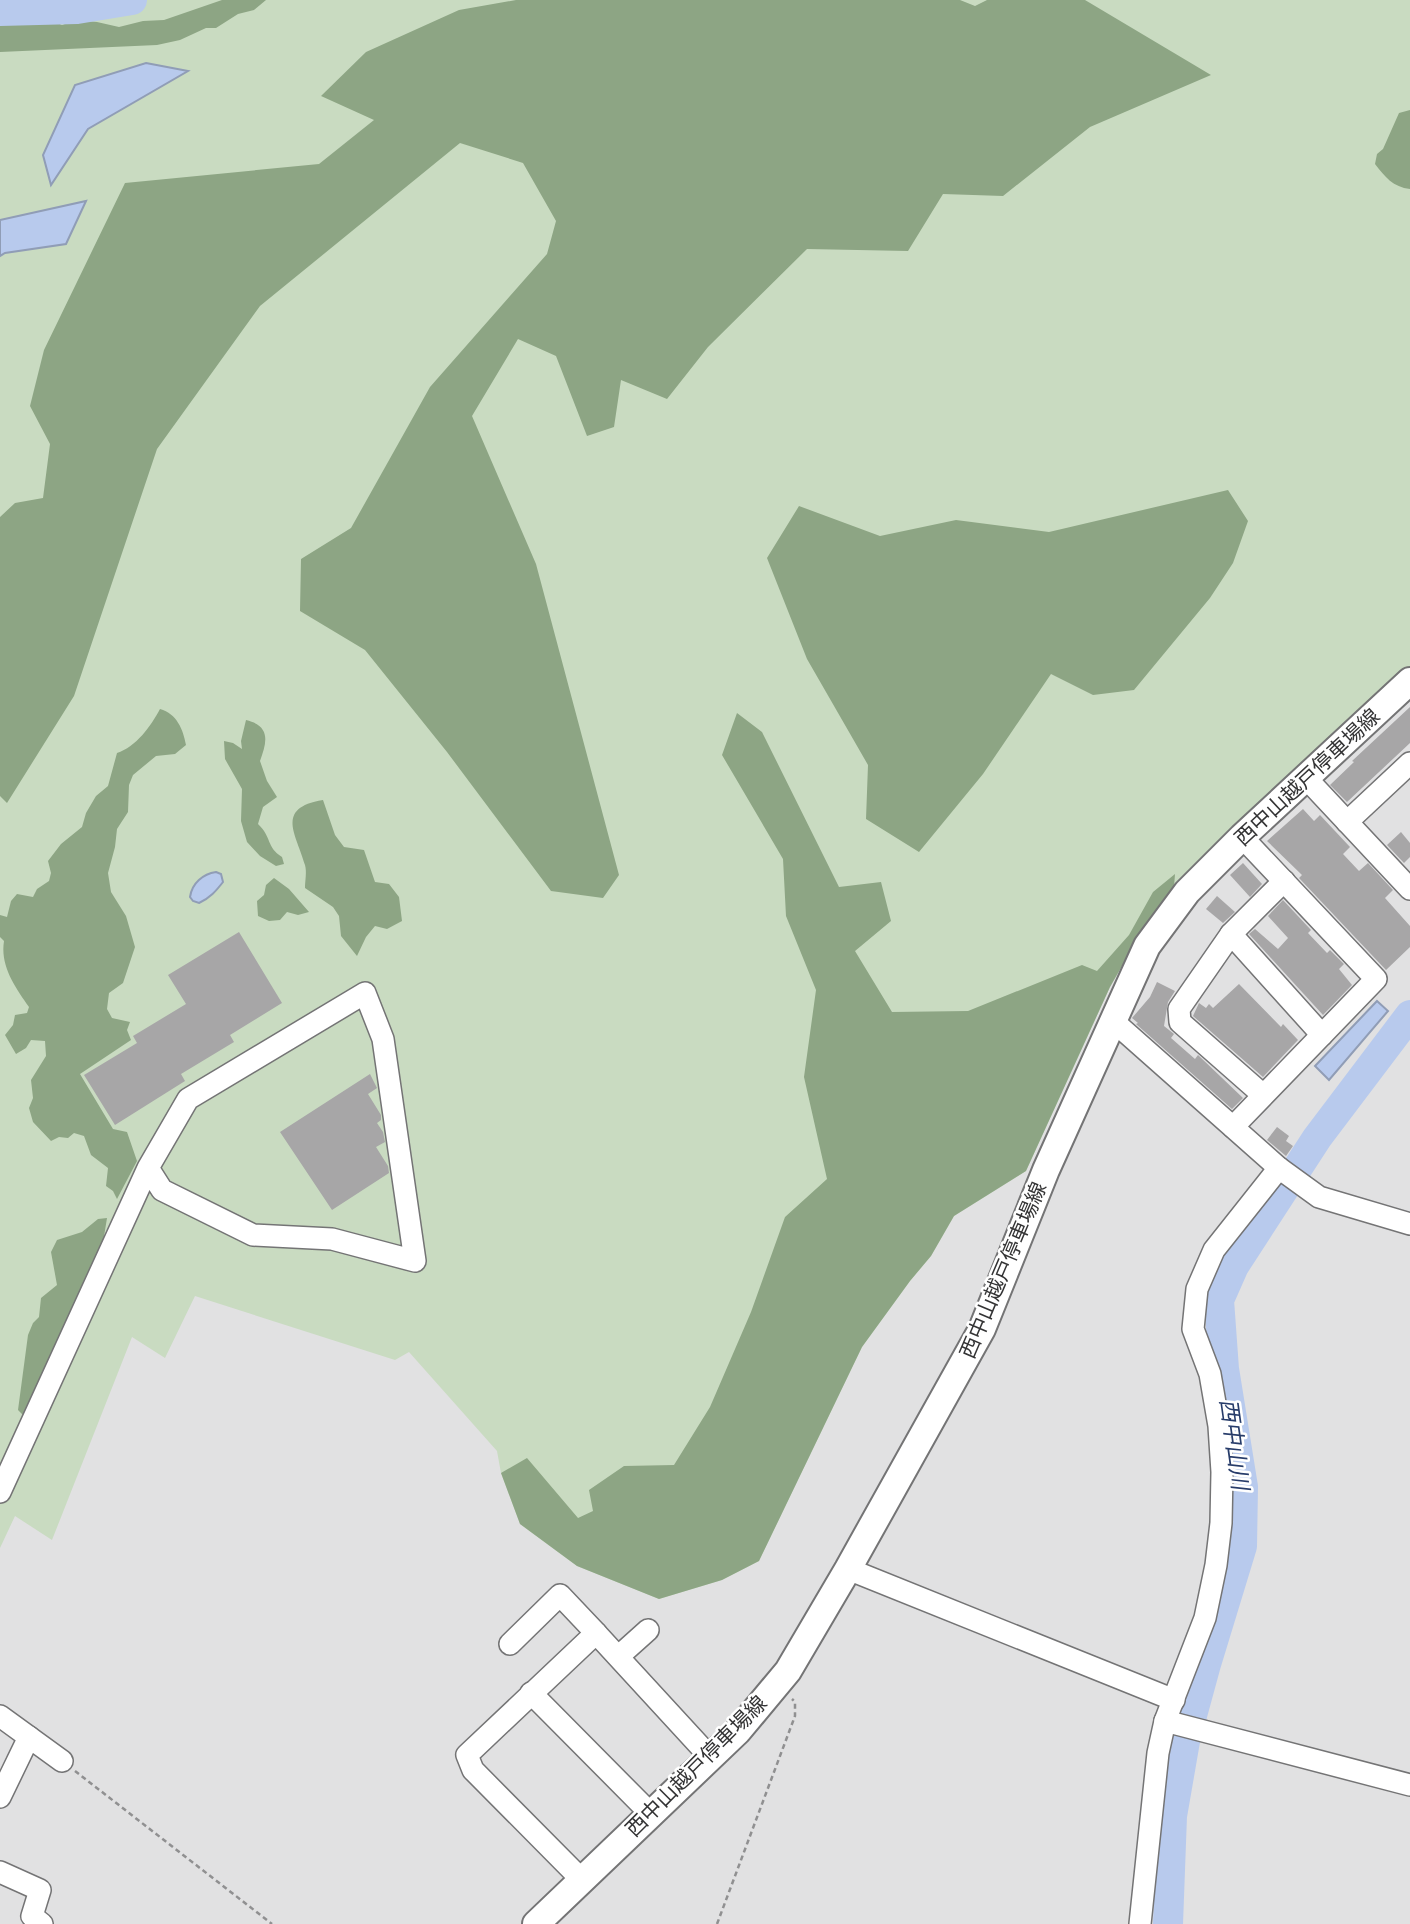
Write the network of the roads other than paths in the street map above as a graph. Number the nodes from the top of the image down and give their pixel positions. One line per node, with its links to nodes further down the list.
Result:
1 (1410, 681): 3 (main road, 西中山越戸停車場線)
2 (1410, 763): 4 (street)
3 (1306, 778): 4 (street); 5 (main road, 西中山越戸停車場線)
4 (1347, 821): 7 (street)
5 (1242, 836): 6 (street); 9 (main road, 西中山越戸停車場線)
6 (1284, 881): 8 (street); 10 (street)
7 (1410, 888)
8 (1231, 934): 10 (street); 11 (street)
9 (1113, 1021): 12 (street); 17 (main road, 西中山越戸停車場線)
10 (1322, 1035): 11 (street)
11 (1263, 1096): 12 (street)
12 (1233, 1127): 14 (street)
13 (148, 1168): 13 (street); 16 (street)
14 (1281, 1169): 15 (street); 23 (street)
15 (1410, 1224)
16 (0, 1492)
17 (848, 1569): 23 (street); 27 (main road, 西中山越戸停車場線)
18 (648, 1630): 21 (street)
19 (596, 1633): 20 (street); 21 (street); 22 (street)
20 (510, 1644)
21 (619, 1656): 27 (street)
22 (531, 1693): 31 (street); 33 (street)
23 (1174, 1700): 25 (street)
24 (0, 1716): 26 (street)
25 (1167, 1722): 29 (street); 36 (street)
26 (29, 1737): 28 (street); 30 (street)
27 (710, 1757): 31 (main road, 西中山越戸停車場線)
28 (62, 1761)
29 (1410, 1785)
30 (0, 1797)
31 (650, 1813): 33 (main road, 西中山越戸停車場線)
32 (0, 1872): 34 (street)
33 (582, 1880): 35 (main road, 西中山越戸停車場線)
34 (33, 1921)
35 (536, 1924)
36 (1140, 1924)

